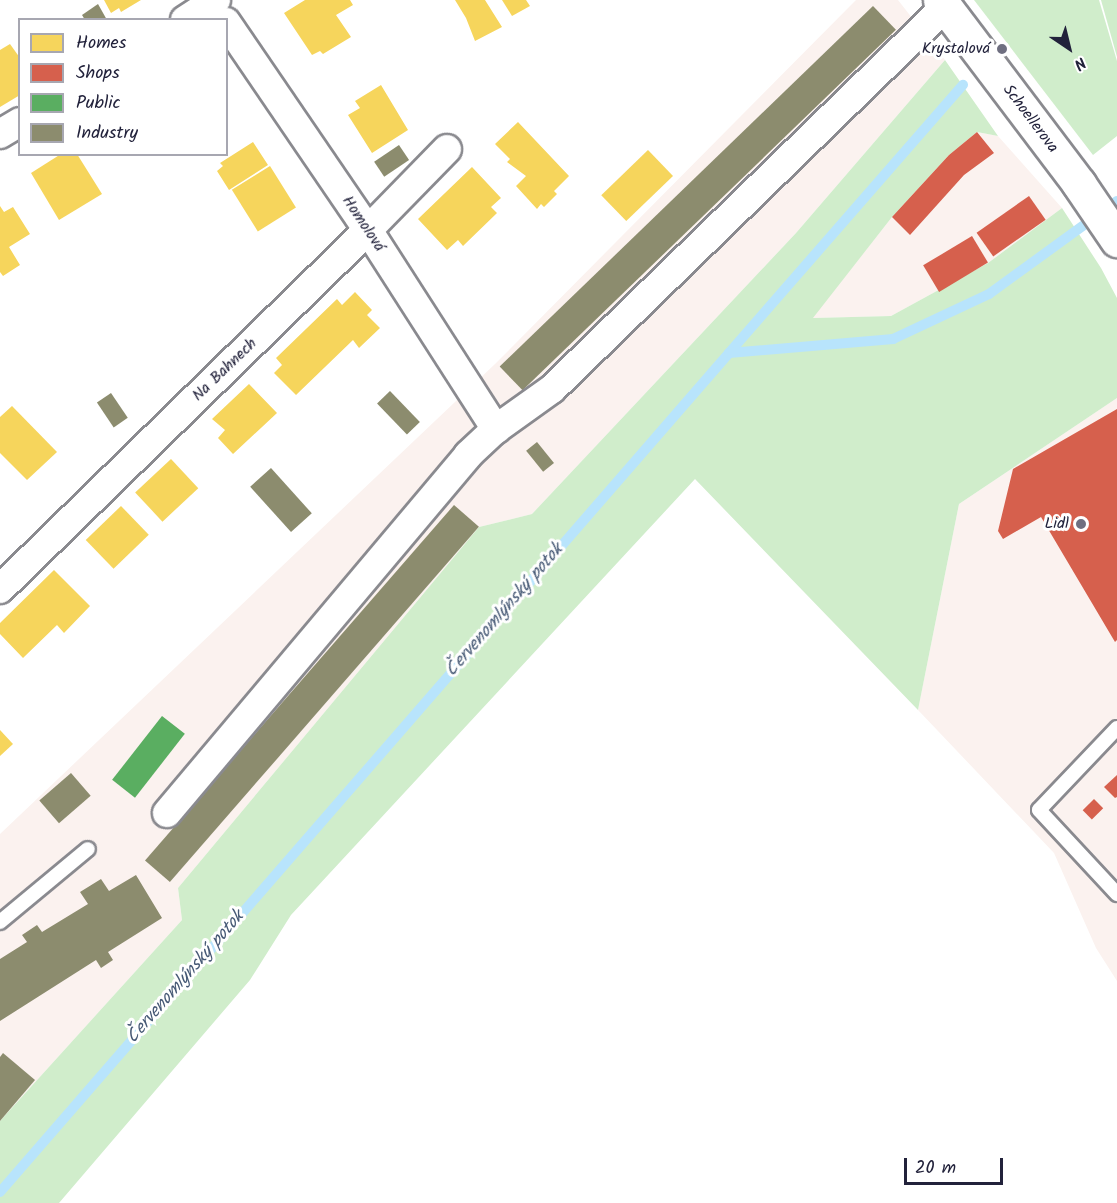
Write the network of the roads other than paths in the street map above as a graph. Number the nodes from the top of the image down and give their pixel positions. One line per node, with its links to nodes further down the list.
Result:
1 (942, 4): 9 (street, Schoellerova); 10 (street)
2 (218, 9): 3 (street)
3 (191, 18)
4 (228, 24): 8 (street, Homolová)
5 (18, 123): 6 (street)
6 (0, 134)
7 (447, 149): 8 (street, Na Bahnech)
8 (368, 230): 10 (street, Homolová); 11 (street, Na Bahnech)
9 (1117, 240)
10 (496, 429): 13 (street)
11 (0, 589)
12 (1117, 728): 15 (lane)
13 (167, 813)
14 (88, 849): 16 (lane)
15 (1117, 894)
16 (0, 922)

